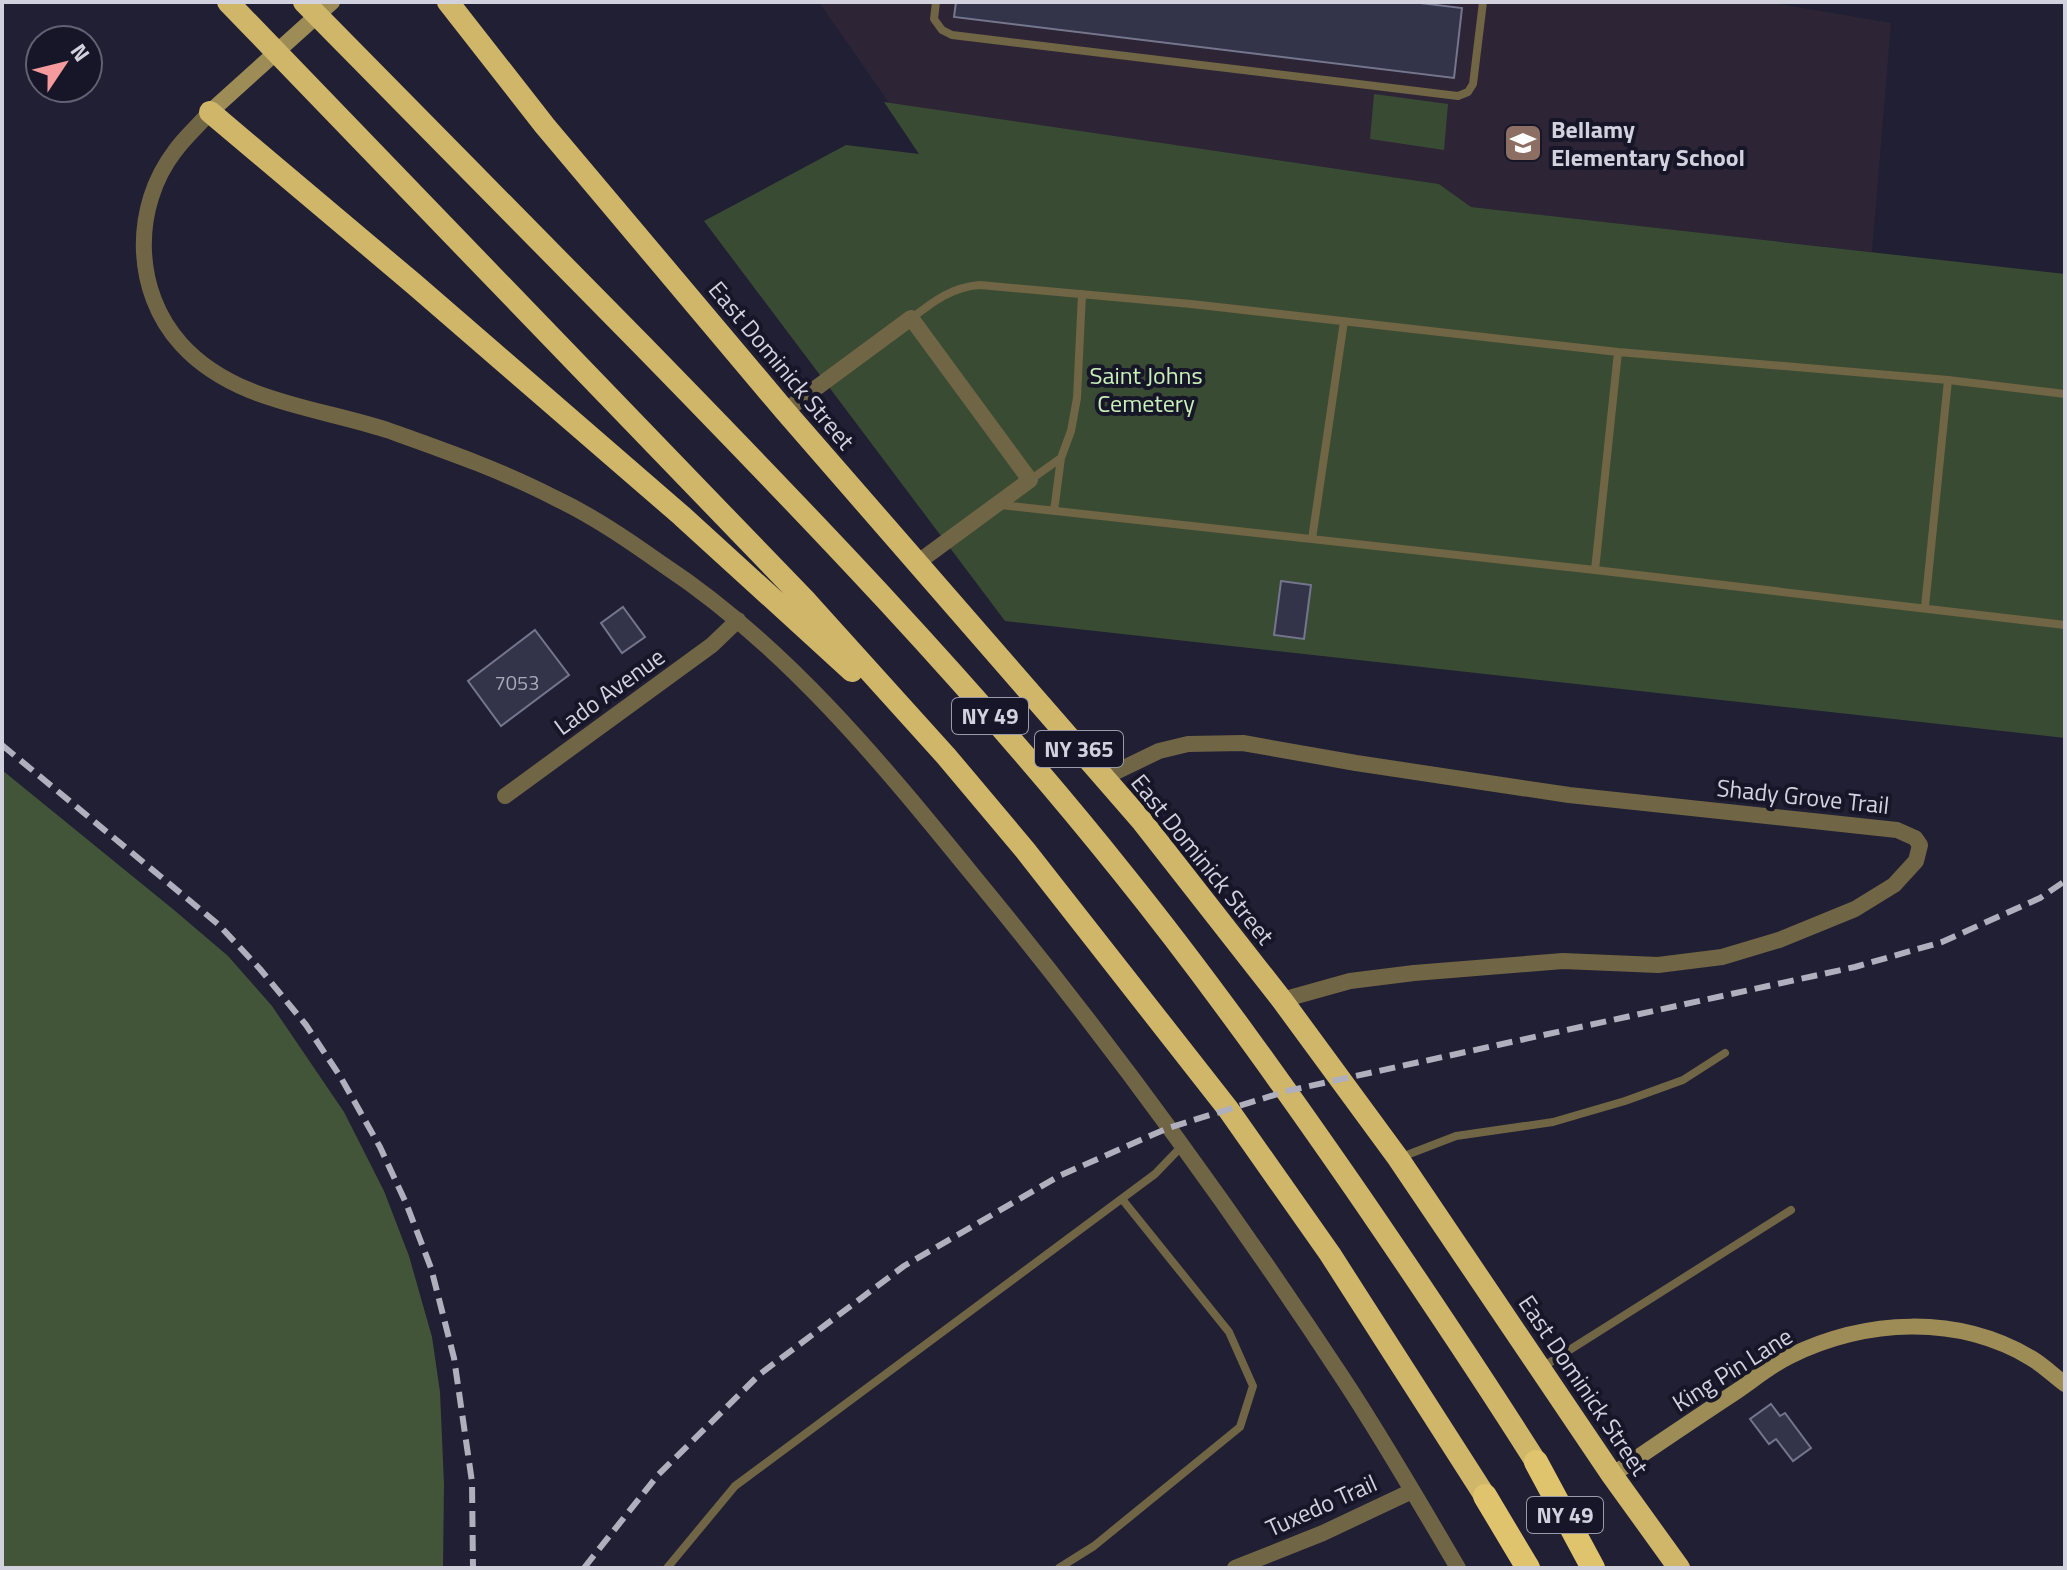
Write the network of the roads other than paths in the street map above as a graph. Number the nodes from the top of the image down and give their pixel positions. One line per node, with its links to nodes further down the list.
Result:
1 (304, 2): 36 (highway, NY 49)
2 (332, 2): 7 (main road)
3 (448, 2): 14 (highway, East Dominick Street / NY 365)
4 (936, 2): 5 (lane)
5 (1483, 2)
6 (232, 7): 25 (highway, NY 49)
7 (210, 112): 23 (street); 25 (highway)
8 (1082, 294): 9 (lane); 10 (lane); 15 (lane)
9 (911, 318): 14 (street); 16 (street)
10 (1344, 321): 11 (lane); 19 (lane)
11 (1618, 352): 12 (lane); 21 (lane)
12 (1948, 380): 13 (lane); 22 (lane)
13 (2065, 394)
14 (785, 411): 20 (highway, East Dominick Street / NY 365)
15 (1061, 458): 16 (lane); 18 (lane)
16 (1030, 480): 17 (street)
17 (998, 505): 18 (lane); 20 (street)
18 (1054, 511): 19 (lane)
19 (1312, 539): 21 (lane)
20 (917, 563): 26 (highway, East Dominick Street / NY 365)
21 (1595, 570): 22 (lane)
22 (1925, 607): 24 (lane)
23 (738, 620): 27 (street, Lado Avenue); 30 (street)
24 (2065, 625)
25 (946, 756): 39 (highway, NY 49)
26 (1103, 778): 28 (highway, East Dominick Street / NY 365); 28 (street, Shady Grove Trail)
27 (505, 796)
28 (1282, 1000): 31 (highway, East Dominick Street / NY 365)
29 (1725, 1053): 31 (lane)
30 (1181, 1147): 32 (lane); 38 (street)
31 (1398, 1158): 34 (highway, East Dominick Street / NY 365)
32 (1122, 1199): 41 (lane); 42 (lane)
33 (1791, 1210): 34 (lane)
34 (1541, 1369): 37 (highway, East Dominick Street / NY 365)
35 (2065, 1384): 37 (main road, King Pin Lane)
36 (1536, 1462): 45 (highway, NY 49)
37 (1612, 1475): 46 (highway, East Dominick Street / NY 365)
38 (1412, 1491): 40 (street, Tuxedo Trail); 43 (street)
39 (1485, 1496): 44 (highway, NY 49)
40 (1245, 1566)
41 (667, 1568)
42 (1059, 1568)
43 (1458, 1568)
44 (1528, 1568)
45 (1593, 1568)
46 (1679, 1568)

